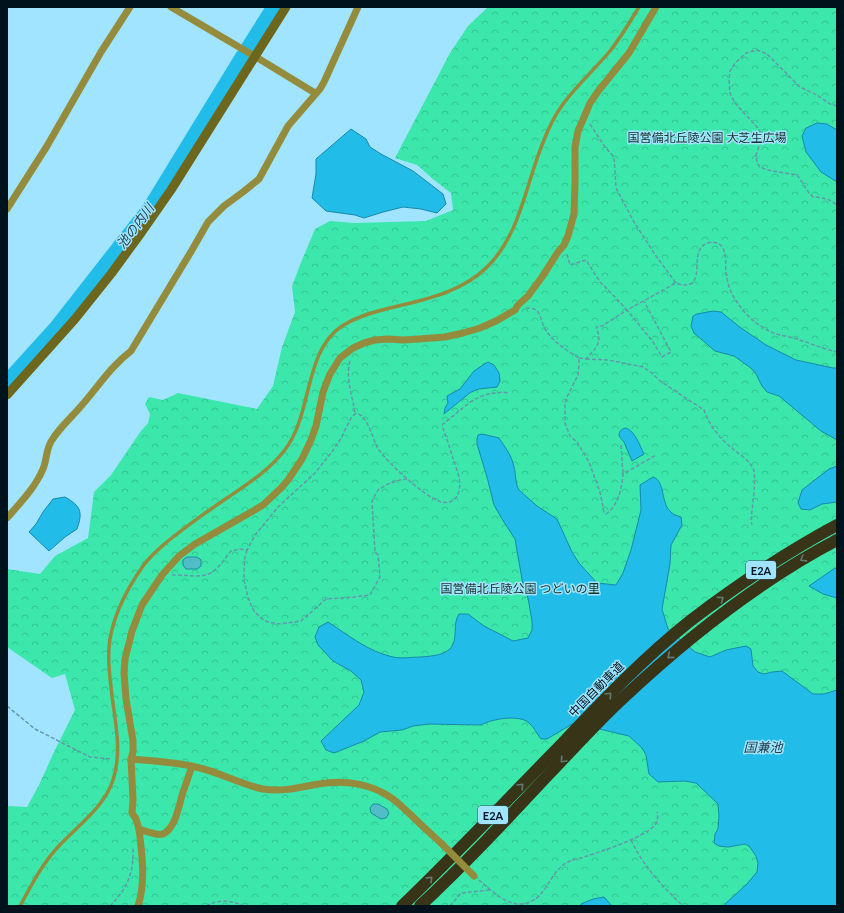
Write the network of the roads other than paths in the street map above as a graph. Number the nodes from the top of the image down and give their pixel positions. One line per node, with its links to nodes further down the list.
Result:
1 (130, 7): 10 (street)
2 (171, 7): 7 (street)
3 (286, 7): 7 (street)
4 (358, 7): 8 (street)
5 (639, 7): 21 (lane)
6 (656, 7): 17 (street)
7 (256, 57): 8 (street); 12 (street)
8 (315, 94): 13 (street)
9 (7, 195): 10 (street)
10 (11, 201): 11 (street)
11 (7, 209)
12 (8, 392)
13 (7, 518)
14 (837, 525): 16 (highway, 中国自動車道 / E2A, one-way to 14)
15 (837, 540): 16 (highway, 中国自動車道 / E2A, one-way to 16)
16 (586, 727): 23 (highway, 中国自動車道 / E2A, one-way to 16); 24 (highway, 中国自動車道 / E2A, one-way to 24)
17 (131, 759): 18 (street); 19 (street)
18 (192, 766): 19 (street); 20 (street, bridge)
19 (139, 829): 22 (street)
20 (474, 876)
21 (20, 906)
22 (138, 906)
23 (402, 906)
24 (420, 906)

